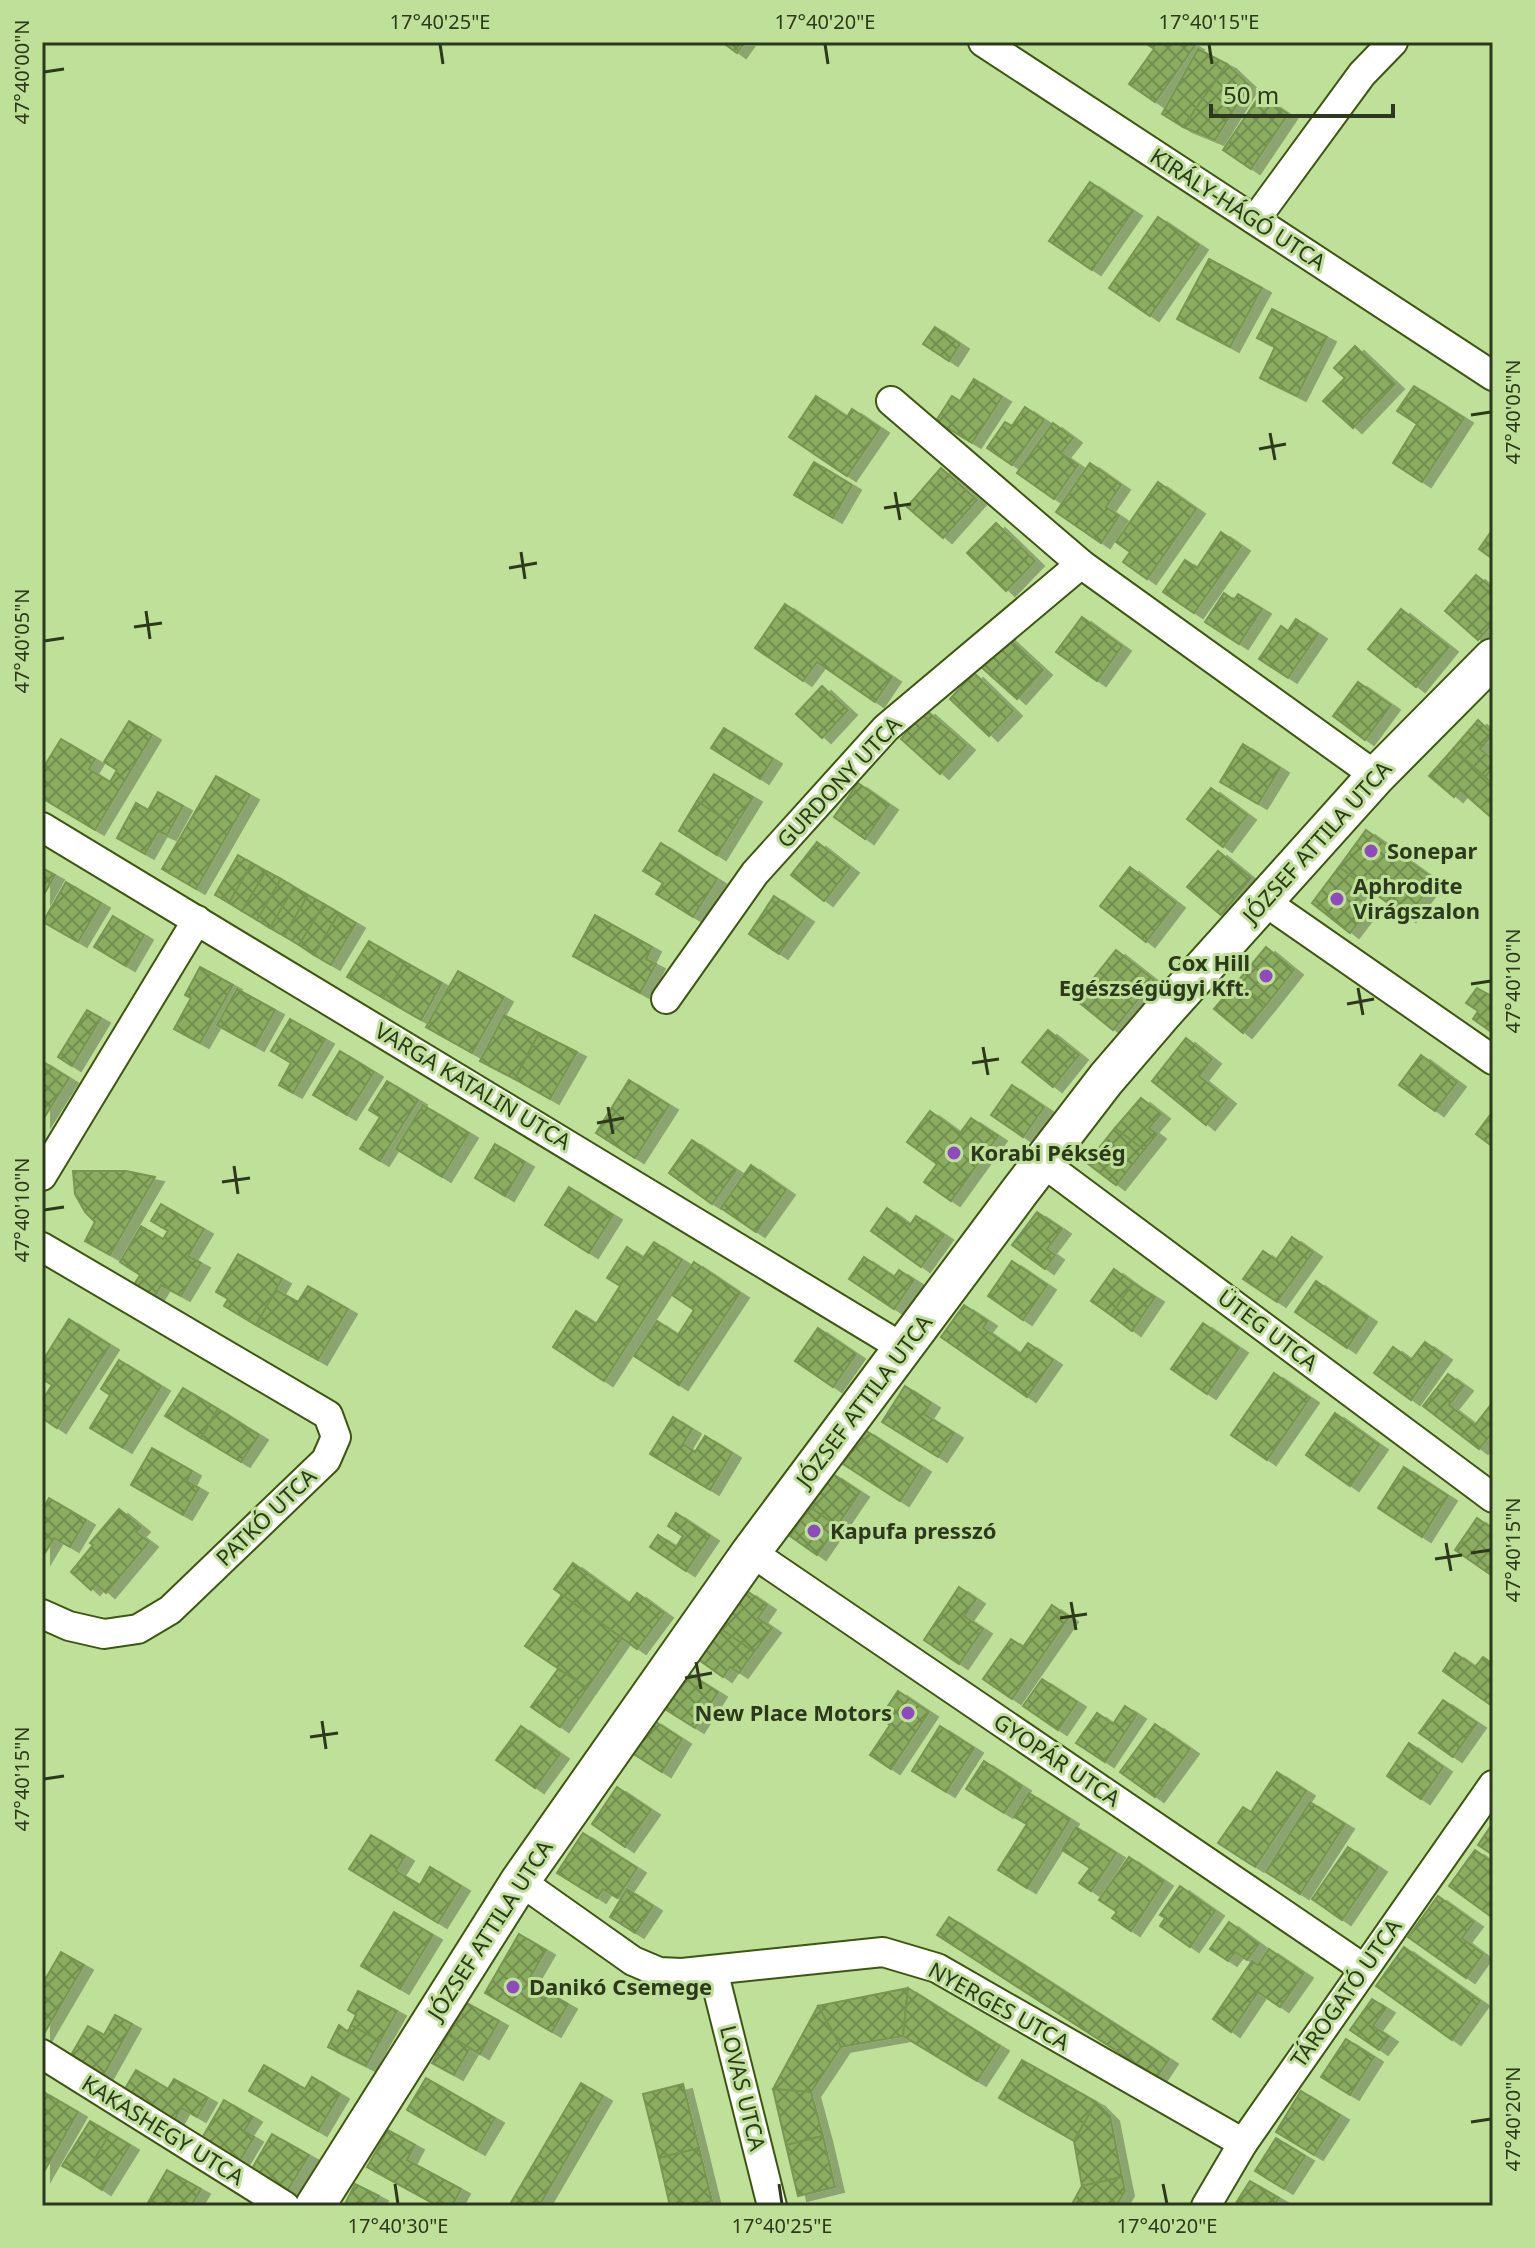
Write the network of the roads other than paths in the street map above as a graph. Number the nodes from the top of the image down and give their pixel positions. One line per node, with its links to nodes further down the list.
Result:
1 (983, 42): 3 (street, KIRÁLY-HÁGÓ UTCA)
2 (1393, 42): 3 (street)
3 (1255, 220): 4 (street, KIRÁLY-HÁGÓ UTCA)
4 (1493, 376)
5 (891, 401): 6 (street)
6 (1081, 564): 8 (street); 12 (street, GURDONY UTCA)
7 (1493, 658): 8 (street, JÓZSEF ATTILA UTCA)
8 (1376, 776): 10 (street, JÓZSEF ATTILA UTCA)
9 (42, 827): 11 (street, VARGA KATALIN UTCA)
10 (1264, 901): 13 (street); 14 (street, JÓZSEF ATTILA UTCA)
11 (197, 920): 15 (street); 17 (street, VARGA KATALIN UTCA)
12 (666, 999)
13 (1493, 1060)
14 (1042, 1162): 17 (street, JÓZSEF ATTILA UTCA); 18 (street, ÜTEG UTCA)
15 (42, 1176)
16 (42, 1247): 20 (street, PATKÓ UTCA)
17 (903, 1348): 19 (street, JÓZSEF ATTILA UTCA)
18 (1493, 1498)
19 (751, 1552): 22 (street, JÓZSEF ATTILA UTCA); 23 (street, GYOPÁR UTCA)
20 (42, 1614)
21 (1493, 1785): 23 (street, TÁROGATÓ UTCA)
22 (520, 1881): 24 (street, NYERGES UTCA); 28 (street, JÓZSEF ATTILA UTCA)
23 (1363, 1968): 26 (street, TÁROGATÓ UTCA)
24 (713, 1970): 26 (street, NYERGES UTCA); 29 (street, LOVAS UTCA)
25 (42, 2054): 27 (street, KAKASHEGY UTCA)
26 (1243, 2143): 30 (street, TÁROGATÓ UTCA)
27 (285, 2206)
28 (315, 2206)
29 (772, 2206)
30 (1206, 2206)

